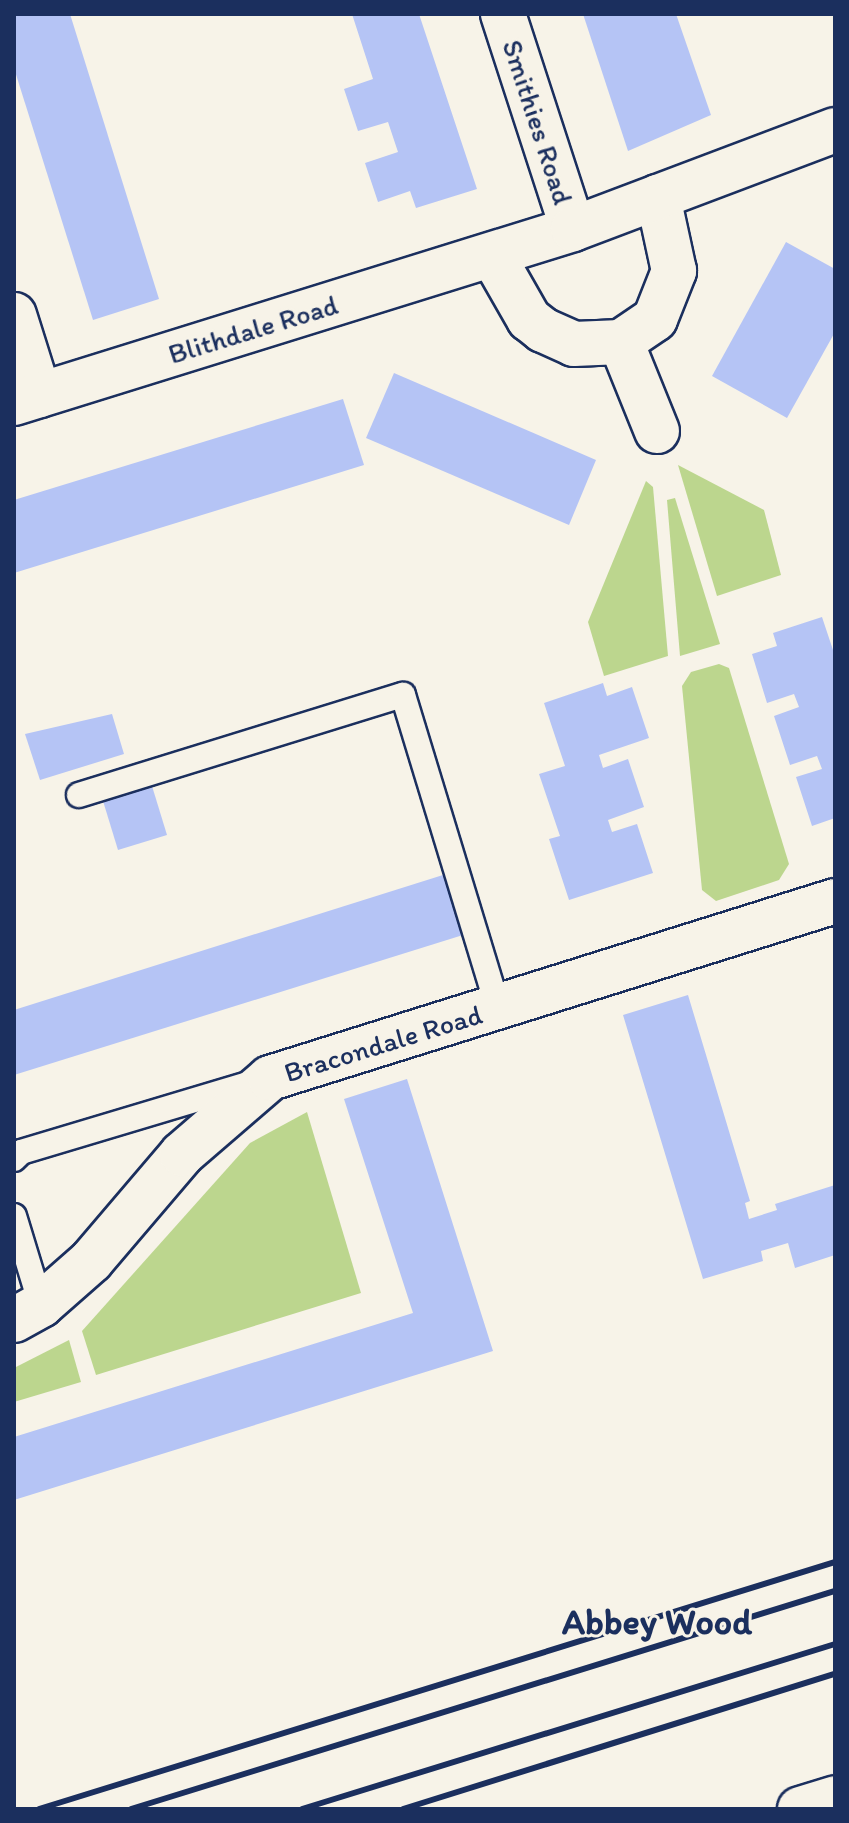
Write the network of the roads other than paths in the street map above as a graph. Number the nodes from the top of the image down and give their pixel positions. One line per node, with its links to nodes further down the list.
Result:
1 (503, 14): 4 (street, Smithies Road)
2 (835, 130): 3 (street, Blithdale Road)
3 (658, 197): 4 (street, Blithdale Road); 7 (street)
4 (573, 229): 5 (street, Blithdale Road)
5 (493, 256): 7 (street); 8 (street, Blithdale Road)
6 (14, 315): 8 (street)
7 (621, 342): 9 (street)
8 (26, 399)
9 (657, 431)
10 (79, 795): 12 (lane)
11 (835, 901): 12 (street, Bracondale Road)
12 (498, 1008): 13 (street, Bracondale Road)
13 (270, 1078): 14 (lane); 16 (street, Bracondale Road)
14 (14, 1159)
15 (14, 1216): 16 (lane)
16 (28, 1312)
17 (835, 1798): 18 (street)
18 (800, 1809)

